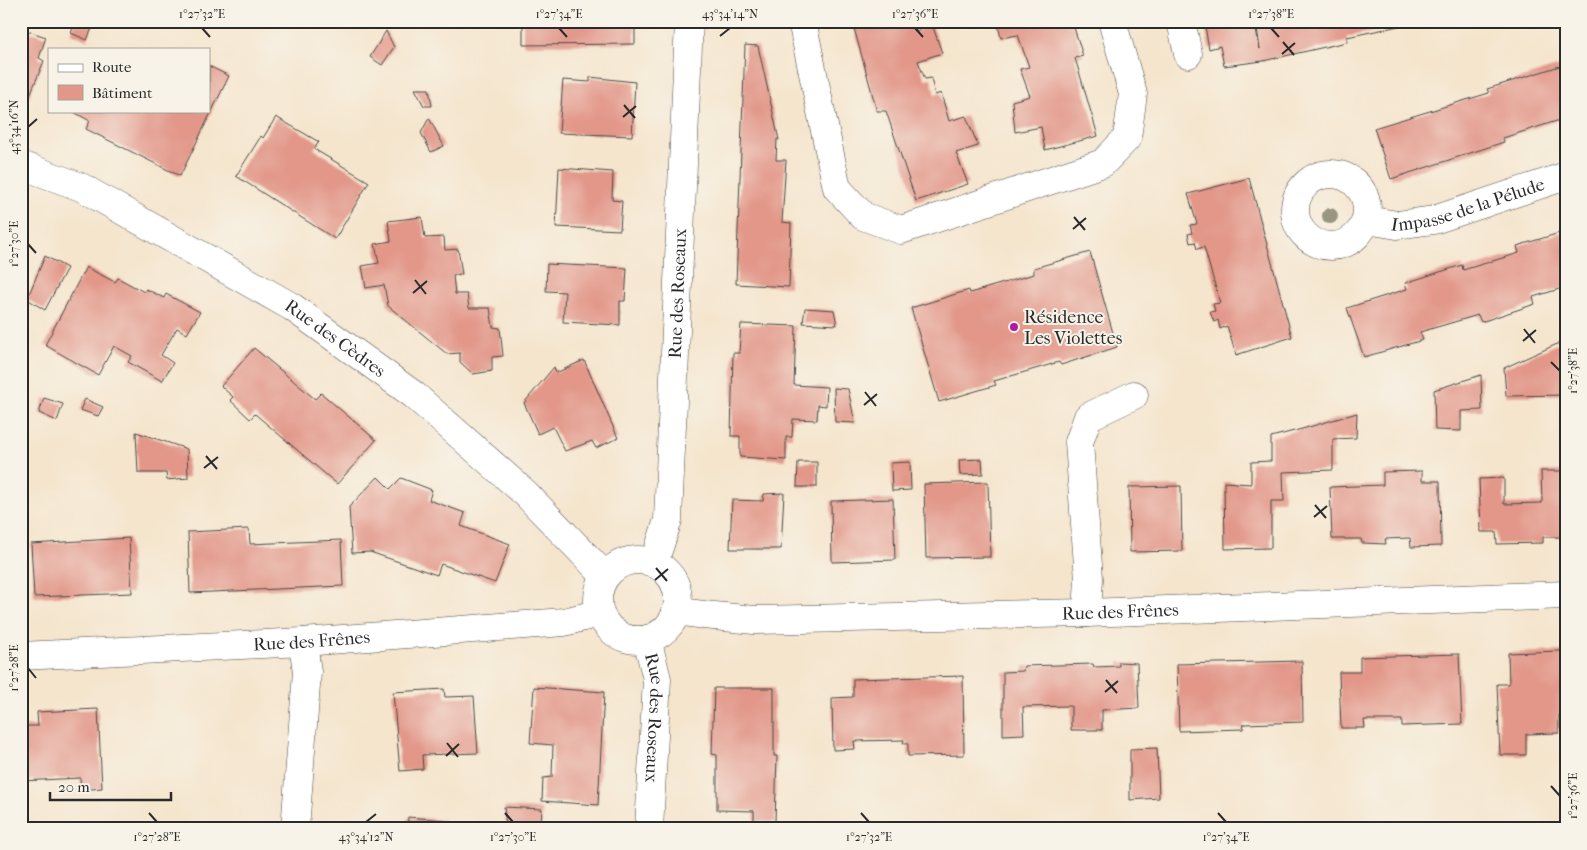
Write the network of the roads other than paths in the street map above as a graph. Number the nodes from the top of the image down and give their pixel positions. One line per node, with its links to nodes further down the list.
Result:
1 (689, 21): 10 (street, Rue des Roseaux)
2 (802, 21): 3 (street)
3 (1112, 21)
4 (1181, 21): 5 (street)
5 (1188, 54)
6 (21, 165): 11 (street, Rue des Cèdres)
7 (1566, 176): 8 (street, Impasse de la Pélude)
8 (1367, 220)
9 (1134, 396): 14 (street)
10 (654, 563): 11 (street); 13 (street)
11 (605, 576): 15 (street)
12 (1566, 595): 14 (street, Rue des Frênes)
13 (676, 611): 14 (street, Rue des Frênes); 16 (street)
14 (1087, 612)
15 (600, 613): 16 (street); 17 (street, Rue des Frênes)
16 (647, 638): 20 (street, Rue des Roseaux)
17 (303, 642): 18 (street, Rue des Frênes); 19 (street)
18 (21, 656)
19 (295, 829)
20 (648, 829)

